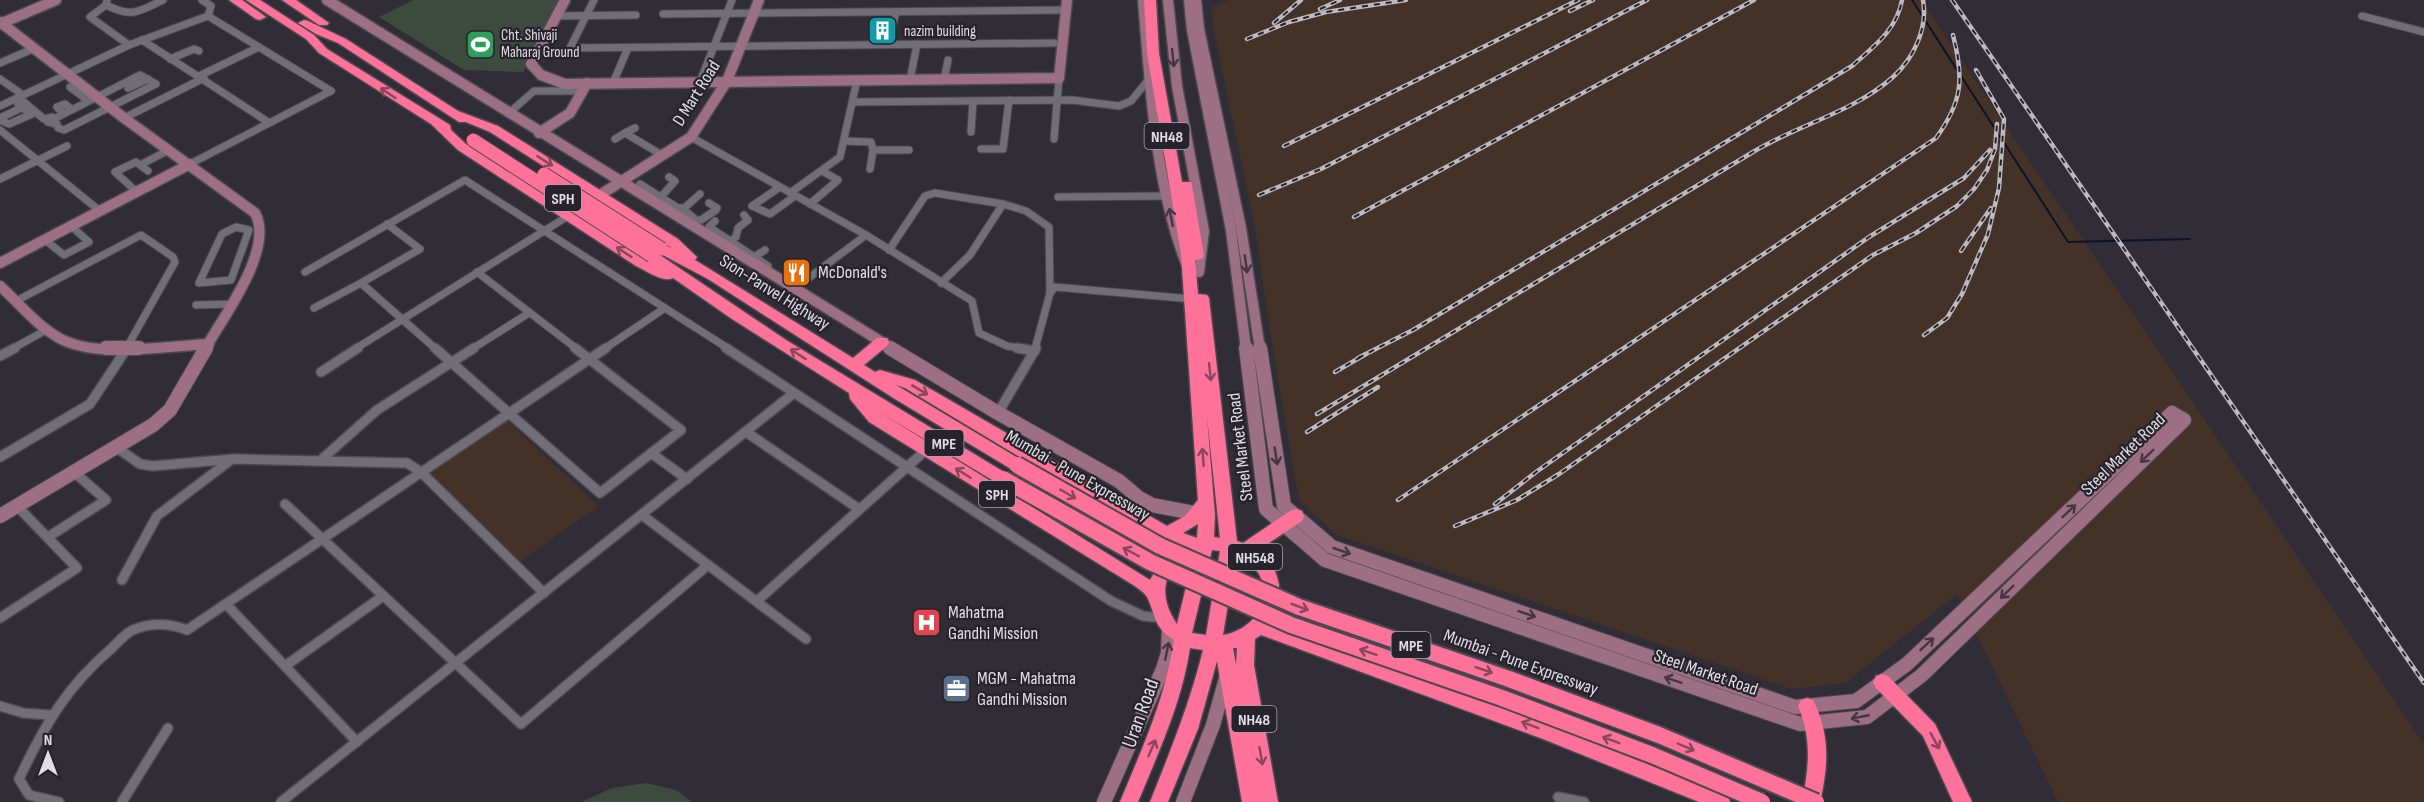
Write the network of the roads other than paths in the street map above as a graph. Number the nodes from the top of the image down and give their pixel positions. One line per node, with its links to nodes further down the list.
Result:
1 (42, 0): 33 (street)
2 (56, 0): 33 (street)
3 (163, 0): 20 (street)
4 (202, 0): 30 (street)
5 (235, 0): 48 (highway)
6 (252, 0): 35 (highway, SPH)
7 (269, 0): 35 (highway, SPH)
8 (288, 0): 37 (highway)
9 (327, 0): 79 (street)
10 (565, 0): 27 (street)
11 (594, 0): 28 (street)
12 (732, 0): 26 (street)
13 (759, 0): 24 (street, D Mart Road)
14 (1143, 0): 57 (street)
15 (1150, 0): 143 (highway, NH48)
16 (1158, 0): 143 (highway, NH48)
17 (1168, 0): 143 (street, one-way to 143)
18 (1189, 0): 192 (street, Steel Market Road)
19 (1196, 0): 192 (street, Steel Market Road, one-way to 192)
20 (107, 2): 41 (street)
21 (1066, 5): 23 (street); 54 (street)
22 (856, 12): 23 (street); 24 (street); 32 (street)
23 (896, 12): 39 (street)
24 (753, 13): 26 (street); 42 (street, D Mart Road)
25 (663, 14): 26 (street)
26 (726, 14): 43 (street)
27 (556, 15): 28 (street); 64 (street)
28 (586, 15): 29 (street); 46 (street)
29 (636, 15)
30 (208, 16): 36 (street); 44 (street)
31 (2362, 16): 34 (street)
32 (854, 21)
33 (1, 22): 45 (street)
34 (2424, 32)
35 (315, 35): 37 (highway, SPH); 48 (highway, SPH)
36 (142, 40): 41 (street); 49 (street)
37 (342, 41): 78 (highway, SPH)
38 (1054, 43): 40 (street)
39 (891, 44): 40 (street); 42 (street)
40 (917, 44): 58 (street)
41 (129, 45): 52 (street)
42 (742, 45): 43 (street); 60 (street, D Mart Road)
43 (713, 46): 46 (street); 62 (street)
44 (259, 47): 53 (street); 82 (street)
45 (35, 48): 51 (street); 52 (street)
46 (628, 48): 63 (street)
47 (199, 51): 49 (street)
48 (323, 51): 83 (highway, SPH, one-way to 48)
49 (170, 59): 53 (street)
50 (948, 60): 59 (street)
51 (0, 63)
52 (69, 74): 67 (street); 68 (street)
53 (201, 77): 80 (street); 82 (street)
54 (1059, 78): 59 (street); 70 (street)
55 (0, 79): 68 (street)
56 (148, 79): 65 (street); 67 (street); 75 (street)
57 (1149, 79): 70 (street); 116 (street)
58 (910, 80): 59 (street); 61 (street)
59 (944, 80)
60 (727, 81): 61 (street); 62 (street); 89 (street, D Mart Road)
61 (857, 81): 72 (street)
62 (700, 82): 63 (street)
63 (613, 83): 64 (street)
64 (585, 87): 79 (street); 87 (street)
65 (128, 88)
66 (32, 95): 68 (street)
67 (93, 97): 75 (street); 75 (street); 77 (street)
68 (19, 98): 74 (street); 77 (street); 81 (street)
69 (1009, 100): 70 (street); 71 (street); 95 (street)
70 (1057, 100): 92 (street)
71 (973, 101): 72 (street); 86 (street)
72 (854, 102): 93 (street)
73 (43, 105): 77 (street)
74 (0, 106)
75 (110, 107): 80 (street)
76 (24, 108): 81 (street)
77 (33, 110)
78 (457, 114): 90 (highway, SPH); 115 (highway, one-way to 115)
79 (508, 114): 87 (street)
80 (124, 118): 96 (street)
81 (0, 119)
82 (268, 122): 101 (street)
83 (437, 124): 90 (highway, SPH); 125 (highway)
84 (635, 128): 88 (street)
85 (0, 130): 100 (street)
86 (971, 132)
87 (538, 133): 109 (street)
88 (625, 133): 91 (street); 99 (street)
89 (691, 137): 99 (street, D Mart Road); 111 (street)
90 (478, 138): 137 (highway, SPH, bridge)
91 (615, 139)
92 (1054, 139)
93 (844, 141): 97 (street); 105 (street)
94 (67, 146): 100 (street)
95 (981, 149)
96 (169, 150): 101 (street); 102 (street)
97 (873, 150): 98 (street); 103 (street)
98 (909, 150)
99 (662, 155): 109 (street, D Mart Road)
100 (37, 160): 107 (street); 122 (street)
101 (190, 164): 112 (street); 129 (street)
102 (140, 165): 104 (street); 112 (street)
103 (870, 169)
104 (148, 171)
105 (822, 171): 114 (street); 120 (street)
106 (669, 177): 118 (street)
107 (0, 179)
108 (652, 180): 110 (street)
109 (622, 181): 115 (street, D Mart Road); 118 (street)
110 (642, 185): 118 (street)
111 (780, 187): 114 (street); 114 (street)
112 (137, 192): 122 (street)
113 (700, 194): 123 (street)
114 (793, 194): 120 (street)
115 (599, 196): 125 (street, D Mart Road); 144 (highway)
116 (1167, 196): 117 (street); 143 (street, one-way to 116)
117 (1058, 197)
118 (658, 199): 123 (street)
119 (709, 203): 123 (street)
120 (810, 204): 132 (street)
121 (1003, 204): 136 (street); 147 (street); 152 (street)
122 (100, 211): 128 (street)
123 (680, 212): 134 (street)
124 (744, 215): 134 (street)
125 (568, 216): 130 (street); 150 (highway, one-way to 125)
126 (715, 221): 134 (street)
127 (387, 224): 130 (street); 141 (street); 146 (street)
128 (71, 226): 133 (street); 133 (street)
129 (262, 226): 131 (street); 145 (street)
130 (544, 230): 142 (street); 158 (street)
131 (249, 232): 131 (street)
132 (866, 235): 136 (street); 151 (street)
133 (45, 240): 139 (street)
134 (727, 243): 138 (street)
135 (765, 250): 138 (street)
136 (889, 250): 147 (street)
137 (657, 253): 144 (highway, Sion-Panvel Highway / SPH); 150 (highway, SPH)
138 (751, 259): 140 (street); 151 (street)
139 (0, 263)
140 (768, 266)
141 (305, 272)
142 (477, 272): 159 (street); 160 (street)
143 (1194, 272): 153 (highway, NH48); 197 (highway, NH48, one-way to 197)
144 (713, 276): 169 (highway, Sion-Panvel Highway / SPH)
145 (244, 281): 148 (street); 155 (street)
146 (361, 283): 157 (street); 160 (street)
147 (941, 283): 165 (street)
148 (216, 285)
149 (0, 286): 154 (street)
150 (695, 288): 171 (highway, SPH, one-way to 150)
151 (794, 289): 162 (street)
152 (1050, 292): 153 (street); 165 (street)
153 (1192, 299): 188 (highway, NH48, one-way to 153)
154 (16, 300): 161 (street); 164 (street)
155 (231, 304): 156 (street); 163 (street)
156 (196, 305)
157 (314, 308)
158 (665, 308): 167 (street); 172 (street)
159 (529, 313): 167 (street); 168 (street)
160 (403, 318): 168 (street); 170 (street)
161 (48, 329): 164 (street); 166 (street)
162 (882, 342): 169 (highway); 173 (street)
163 (209, 344): 164 (street); 176 (street)
164 (128, 347): 179 (street)
165 (1035, 351): 173 (street)
166 (0, 356)
167 (591, 360): 174 (street); 178 (street)
168 (453, 363): 174 (street); 181 (street)
169 (860, 368): 193 (highway, SPH, one-way to 193); 234 (highway, Mumbai - Pune Expressway / MPE, one-way to 234, bridge)
170 (321, 372)
171 (848, 386): 177 (highway, SPH); 232 (highway, MPE, one-way to 171, bridge)
172 (794, 393): 175 (street); 182 (street)
173 (998, 413): 188 (street)
174 (509, 415): 178 (street); 184 (street)
175 (746, 432): 185 (street); 189 (street)
176 (116, 447): 180 (street); 183 (street)
177 (926, 450): 182 (street); 201 (highway, SPH, one-way to 177)
178 (651, 453): 185 (street)
179 (0, 457)
180 (233, 459): 181 (street); 199 (street)
181 (321, 460): 184 (street)
182 (907, 466): 189 (street); 206 (street)
183 (74, 472): 187 (street); 194 (street)
184 (422, 472): 195 (street); 200 (street)
185 (687, 479): 190 (street)
186 (285, 504): 195 (street)
187 (16, 506): 191 (street); 194 (street)
188 (1202, 508): 193 (highway); 196 (highway, NH48)
189 (860, 509): 203 (street)
190 (642, 515): 198 (street); 200 (street)
191 (0, 516)
192 (1290, 520): 197 (highway); 216 (street, Steel Market Road)
193 (1167, 534): 196 (highway, SPH)
194 (48, 537): 205 (street)
195 (323, 540): 202 (street); 204 (street)
196 (1201, 544): 197 (highway, NH548); 201 (highway); 206 (highway, Uran Road)
197 (1237, 547): 207 (highway, NH548); 209 (highway)
198 (708, 565): 203 (street); 210 (street)
199 (122, 580)
200 (544, 593): 210 (street)
201 (1155, 593): 206 (highway)
202 (383, 596): 210 (street); 211 (street)
203 (757, 601): 208 (street)
204 (226, 604): 211 (street); 217 (street)
205 (0, 618)
206 (1172, 626): 209 (highway); 224 (street, one-way to 206); 225 (highway, Uran Road, one-way to 206)
207 (1252, 631): 209 (highway); 229 (highway, NH48, one-way to 229); 231 (highway, one-way to 207)
208 (806, 639)
209 (1218, 644): 212 (highway, NH48); 226 (highway)
210 (456, 663): 219 (street)
211 (285, 666): 219 (street)
212 (1227, 674): 227 (street); 228 (highway, NH48)
213 (1882, 682): 214 (highway); 214 (street, Steel Market Road, one-way to 214); 216 (street, Steel Market Road)
214 (1897, 694): 216 (street, Steel Market Road, one-way to 216); 235 (highway, one-way to 235)
215 (0, 706): 217 (street)
216 (1811, 714): 233 (highway)
217 (51, 715): 221 (street)
218 (168, 728): 222 (street)
219 (357, 742): 223 (street)
220 (1558, 800): 230 (street)
221 (59, 802)
222 (122, 802)
223 (282, 802)
224 (1104, 802)
225 (1129, 802)
226 (1159, 802)
227 (1183, 802)
228 (1251, 802)
229 (1269, 802)
230 (1584, 802)
231 (1721, 802)
232 (1762, 802)
233 (1811, 802)
234 (1816, 802)
235 (1963, 802)

